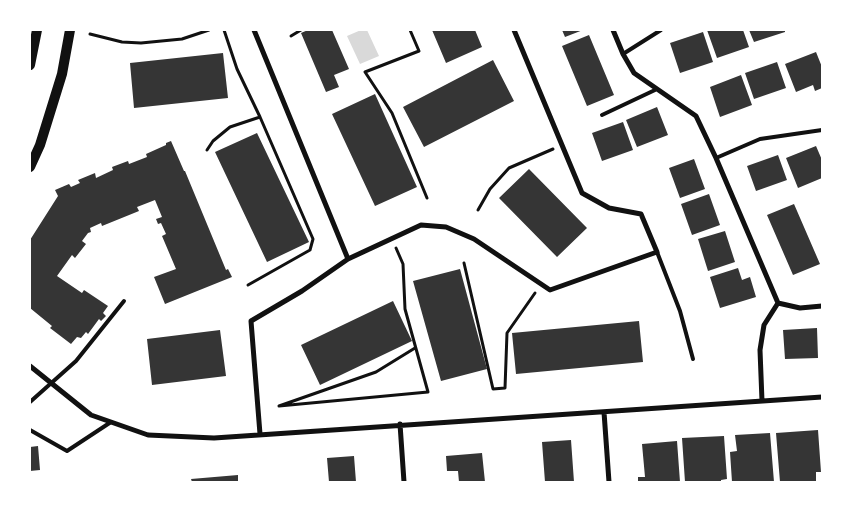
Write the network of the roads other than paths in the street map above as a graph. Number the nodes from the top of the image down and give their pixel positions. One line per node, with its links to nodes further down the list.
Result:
1 (37, 30): 8 (main road)
2 (70, 30): 13 (main road)
3 (254, 30): 15 (street)
4 (514, 30): 14 (street)
5 (613, 30): 7 (street)
6 (661, 30): 7 (lane)
7 (623, 54): 9 (street)
8 (30, 66)
9 (655, 90): 10 (lane); 12 (street)
10 (602, 115)
11 (822, 130): 12 (lane)
12 (716, 158): 17 (street)
13 (30, 167)
14 (657, 252): 15 (street); 19 (lane)
15 (348, 259): 29 (street)
16 (124, 301): 21 (lane)
17 (778, 303): 18 (street); 23 (street)
18 (822, 306)
19 (693, 359)
20 (30, 366): 21 (street)
21 (52, 383): 24 (lane); 26 (street)
22 (822, 397): 23 (street)
23 (762, 401): 25 (street)
24 (30, 402)
25 (604, 412): 27 (street); 31 (street)
26 (111, 422): 28 (lane); 29 (street)
27 (400, 424): 29 (street); 30 (street)
28 (30, 430)
29 (260, 434)
30 (404, 482)
31 (610, 482)

